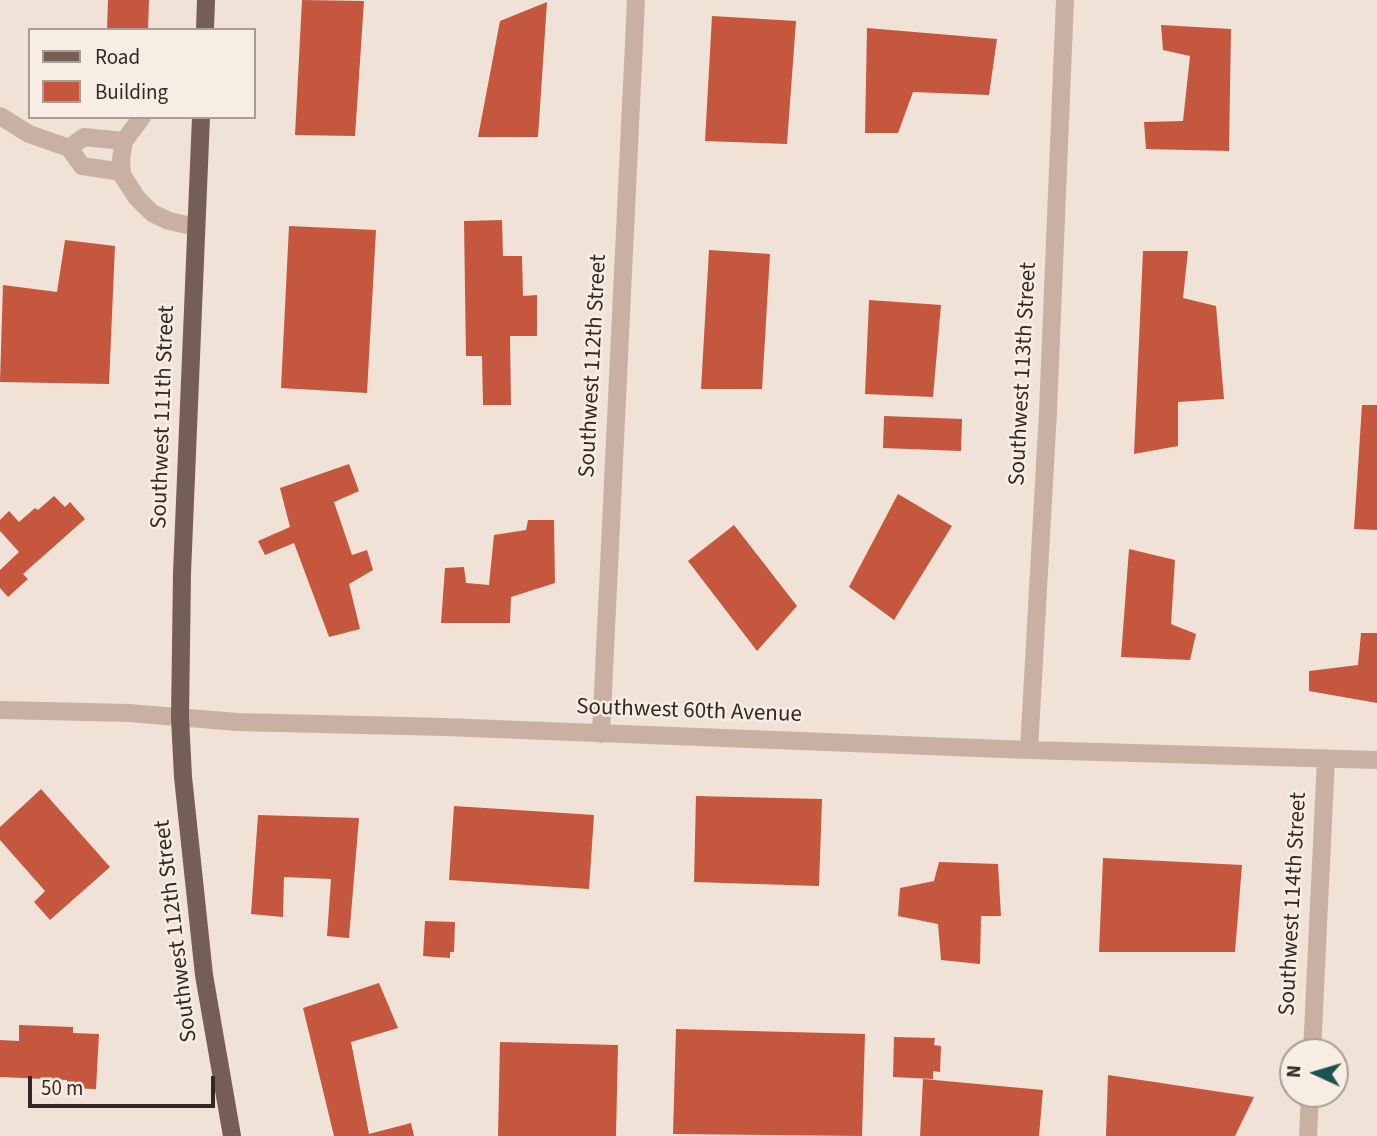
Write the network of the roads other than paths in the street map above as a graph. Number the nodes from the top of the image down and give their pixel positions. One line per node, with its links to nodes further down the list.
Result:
1 (206, 0): 4 (main road)
2 (636, 0): 14 (street, Southwest 112th Street)
3 (1065, 0): 15 (street, Southwest 113th Street)
4 (205, 28)
5 (0, 116): 9 (street)
6 (140, 119): 8 (street)
7 (201, 119): 11 (main road, Southwest 111th Street)
8 (124, 141): 9 (street); 10 (street)
9 (69, 148): 10 (street)
10 (122, 172): 11 (street)
11 (196, 227): 13 (main road, Southwest 111th Street)
12 (0, 710): 13 (street, Southwest 60th Avenue)
13 (180, 718): 14 (street, Southwest 60th Avenue); 20 (main road, Southwest 112th Street)
14 (601, 734): 15 (street, Southwest 60th Avenue)
15 (1029, 750): 16 (street, Southwest 60th Avenue)
16 (1326, 758): 17 (street, Southwest 60th Avenue); 18 (street, Southwest 114th Street)
17 (1377, 760)
18 (1313, 1038)
19 (1309, 1108): 21 (street)
20 (232, 1136)
21 (1308, 1136)

